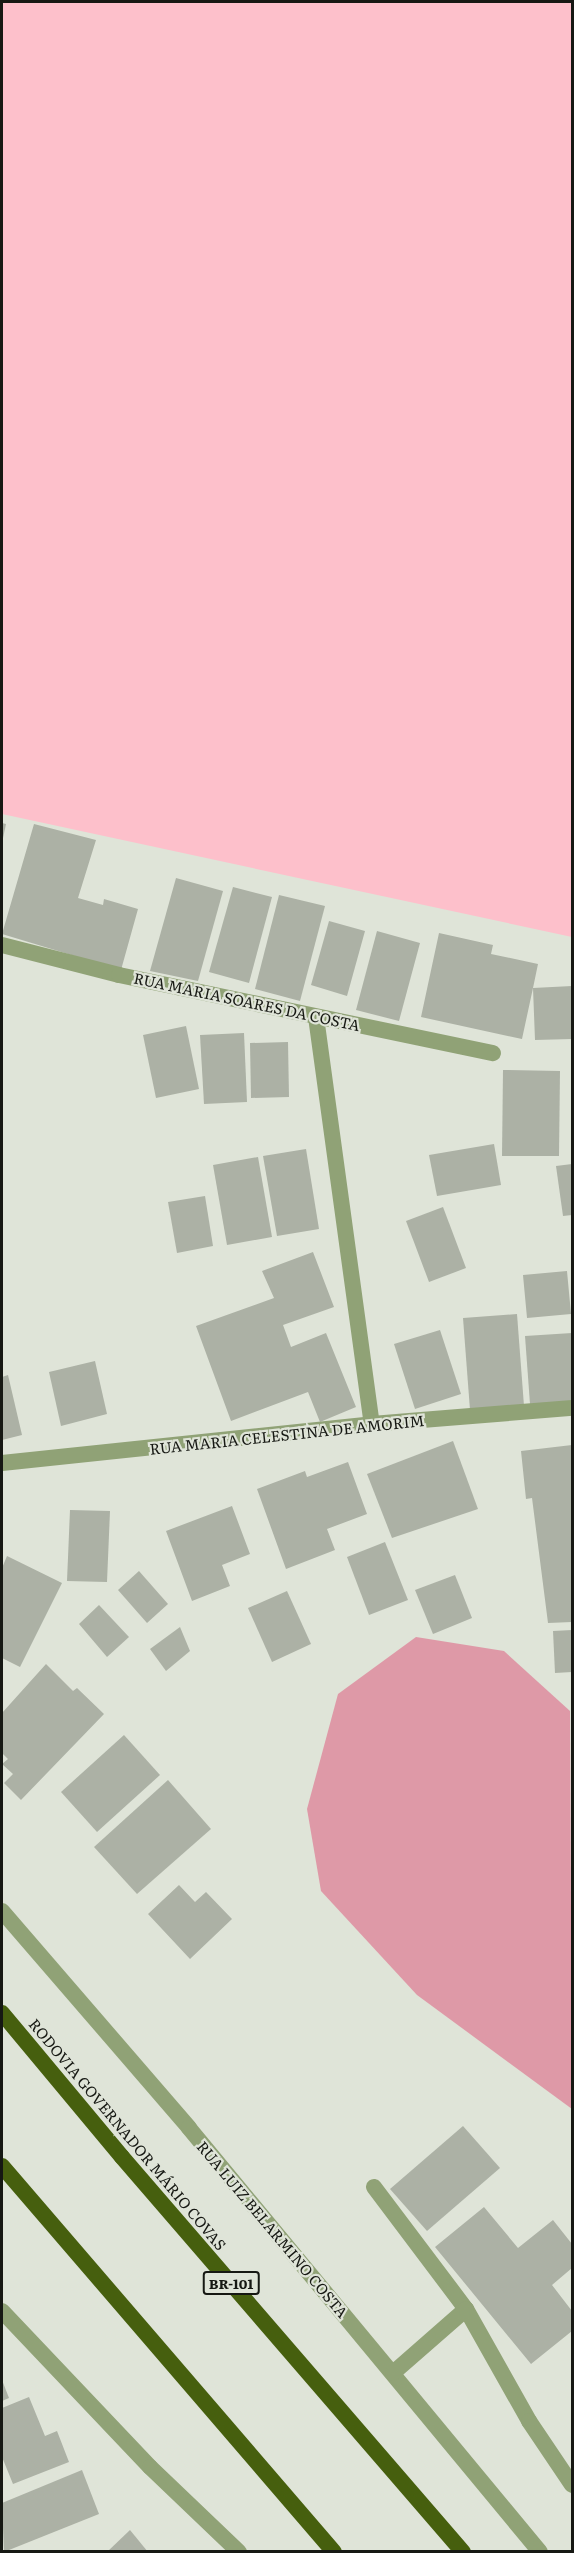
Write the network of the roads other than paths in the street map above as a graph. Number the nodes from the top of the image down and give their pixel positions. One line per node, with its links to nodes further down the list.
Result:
1 (2, 945): 2 (street, RUA MARIA SOARES DA COSTA)
2 (316, 1017): 3 (street, RUA MARIA SOARES DA COSTA); 5 (street)
3 (493, 1053)
4 (573, 1408): 5 (street, RUA MARIA CELESTINA DE AMORIM)
5 (372, 1424): 6 (street, RUA MARIA CELESTINA DE AMORIM)
6 (2, 1463)
7 (2, 1911): 13 (street, RUA LUIZ BELARMINO COSTA)
8 (2, 2013): 17 (highway, RODOVIA GOVERNADOR MÁRIO COVAS / BR-101)
9 (2, 2166): 16 (highway)
10 (374, 2187): 11 (street)
11 (466, 2309): 13 (street); 14 (street)
12 (2, 2311): 15 (street)
13 (393, 2373): 18 (street, RUA LUIZ BELARMINO COSTA)
14 (573, 2485)
15 (239, 2552)
16 (334, 2552)
17 (463, 2552)
18 (540, 2552)

